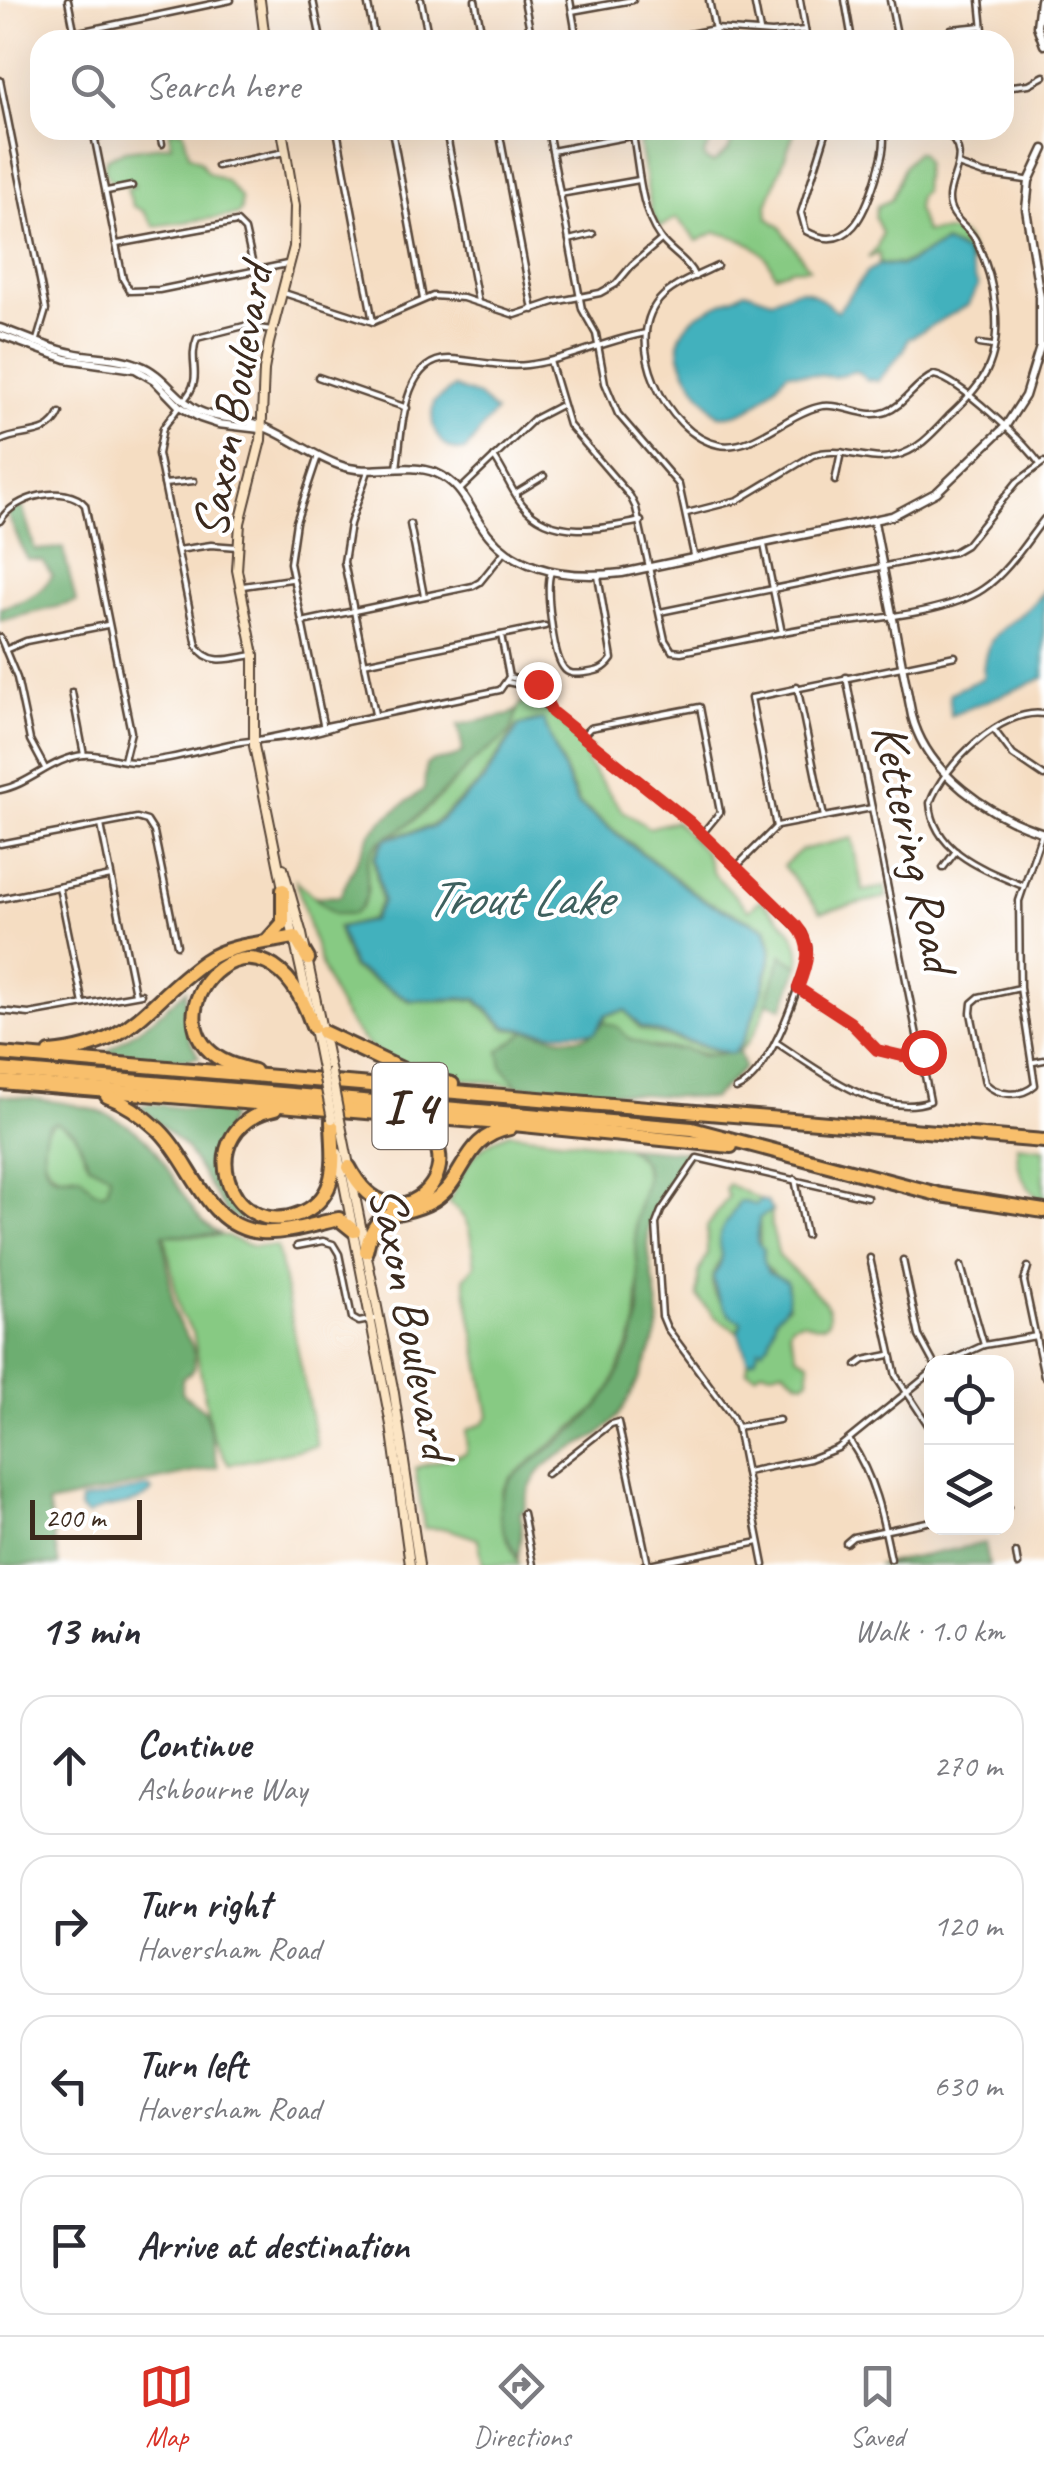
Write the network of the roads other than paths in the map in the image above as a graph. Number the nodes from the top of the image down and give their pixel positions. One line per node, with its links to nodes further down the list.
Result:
1 (68, 0): 22 (street)
2 (231, 0): 23 (street)
3 (260, 0): 24 (main road)
4 (313, 0): 25 (street)
5 (367, 0): 26 (street)
6 (421, 0): 27 (street)
7 (475, 0): 28 (street)
8 (524, 0): 29 (street)
9 (570, 0): 18 (street)
10 (633, 0): 18 (street)
11 (710, 0): 20 (street)
12 (754, 0): 33 (street)
13 (800, 0): 34 (street)
14 (845, 0): 35 (street)
15 (890, 0): 36 (street)
16 (980, 0): 19 (street)
17 (1040, 0): 38 (street)
18 (572, 11): 30 (street)
19 (982, 26): 21 (street); 37 (street)
20 (715, 29): 31 (street); 32 (street)
21 (950, 29)
22 (74, 30)
23 (105, 30)
24 (264, 30)
25 (318, 30)
26 (373, 30)
27 (427, 30)
28 (480, 30)
29 (530, 30)
30 (575, 30)
31 (710, 30)
32 (730, 30)
33 (760, 30)
34 (805, 30)
35 (850, 30)
36 (896, 30)
37 (983, 30)
38 (1044, 45)
39 (1044, 76): 41 (street)
40 (0, 80): 42 (street)
41 (1014, 86)
42 (8, 122): 43 (street); 86 (street)
43 (0, 124)
44 (95, 140): 66 (street)
45 (161, 140): 57 (street)
46 (284, 140): 60 (main road, Saxon Boulevard)
47 (339, 140): 81 (street)
48 (394, 140): 78 (street)
49 (448, 140): 79 (street)
50 (502, 140): 80 (street)
51 (550, 140): 59 (street)
52 (602, 140): 59 (street)
53 (634, 140): 63 (street)
54 (824, 140): 55 (street)
55 (883, 140)
56 (952, 140): 61 (street)
57 (162, 144)
58 (1044, 150): 64 (street)
59 (552, 151): 67 (street)
60 (286, 152): 62 (street); 72 (main road, Saxon Boulevard)
61 (958, 165): 64 (street); 88 (street)
62 (216, 166)
63 (642, 180): 67 (street); 70 (street)
64 (1029, 181): 96 (street)
65 (132, 186): 66 (street)
66 (106, 191): 71 (street)
67 (560, 194): 69 (street)
68 (594, 234): 69 (street)
69 (569, 240): 77 (street)
70 (661, 240): 75 (street); 77 (street)
71 (117, 244): 74 (street); 74 (street)
72 (292, 264): 74 (street); 76 (main road, Saxon Boulevard)
73 (717, 266): 75 (street)
74 (254, 270)
75 (695, 277): 84 (street)
76 (284, 292): 81 (street); 82 (main road, Saxon Boulevard)
77 (580, 297): 80 (street); 87 (street)
78 (423, 299): 79 (street); 81 (street)
79 (478, 302): 80 (street)
80 (533, 310)
81 (373, 322)
82 (272, 330): 92 (street); 97 (main road, Saxon Boulevard)
83 (0, 331): 86 (street)
84 (646, 332): 87 (street); 91 (street)
85 (978, 344): 88 (street)
86 (35, 345): 92 (street)
87 (599, 346): 89 (street); 111 (street)
88 (993, 346): 91 (street)
89 (550, 360): 93 (street); 94 (street)
90 (318, 376): 94 (street)
91 (969, 396): 96 (street); 99 (street)
92 (182, 404): 97 (street); 108 (street)
93 (561, 405): 101 (street); 114 (street)
94 (407, 408): 103 (street)
95 (60, 414): 98 (street)
96 (1004, 427): 102 (street); 115 (street)
97 (262, 428): 100 (street); 118 (main road, Saxon Boulevard)
98 (0, 440)
99 (841, 452): 107 (street); 111 (street)
100 (318, 456): 104 (street); 126 (street)
101 (494, 456): 109 (street); 110 (street)
102 (1042, 463): 123 (street)
103 (397, 468): 104 (street); 109 (street)
104 (368, 471): 130 (street)
105 (544, 476): 110 (street)
106 (194, 481): 108 (street)
107 (835, 481)
108 (164, 484): 119 (street)
109 (460, 490): 120 (street)
110 (516, 493): 114 (street)
111 (687, 513): 121 (street)
112 (1044, 519): 132 (street)
113 (0, 521): 134 (street)
114 (642, 521): 122 (street)
115 (874, 522): 117 (street); 123 (street)
116 (410, 524): 129 (street)
117 (764, 543): 121 (street); 128 (street)
118 (237, 547): 119 (street); 127 (main road, Saxon Boulevard)
119 (178, 550): 140 (street)
120 (504, 551): 124 (street); 129 (street)
121 (694, 557): 122 (street)
122 (651, 567): 125 (street); 131 (street)
123 (883, 568): 128 (street); 132 (street)
124 (551, 572): 125 (street); 125 (street)
125 (598, 576)
126 (292, 579): 127 (street); 133 (street)
127 (238, 586): 140 (main road, Saxon Boulevard)
128 (773, 589): 131 (street); 136 (street)
129 (424, 596): 130 (street)
130 (354, 611): 133 (street); 142 (street)
131 (660, 612): 136 (street)
132 (892, 615): 136 (street); 143 (street)
133 (302, 622): 150 (street)
134 (109, 625): 139 (street); 155 (street)
135 (545, 626): 137 (street)
136 (782, 633)
137 (501, 635): 142 (street); 145 (street)
138 (0, 637): 139 (street)
139 (5, 650): 156 (street)
140 (254, 655): 153 (main road, Saxon Boulevard)
141 (955, 656): 143 (street)
142 (364, 662): 148 (street)
143 (902, 666): 144 (street); 157 (street)
144 (846, 677): 146 (street); 160 (street, Kettering Road)
145 (507, 682): 148 (street); 152 (street)
146 (798, 686): 161 (street); 163 (street)
147 (72, 692): 154 (street)
148 (375, 714): 150 (street)
149 (1044, 714): 151 (street)
150 (325, 726): 153 (street)
151 (995, 730): 157 (street); 158 (street)
152 (582, 736): 165 (street); 165 (street)
153 (254, 741): 155 (street); 168 (main road, Saxon Boulevard)
154 (84, 755): 155 (street); 156 (street)
155 (124, 760)
156 (45, 768): 159 (street)
157 (947, 775): 164 (street); 167 (street)
158 (1044, 776)
159 (0, 790)
160 (872, 808): 161 (street); 186 (street, Kettering Road)
161 (824, 817): 163 (street)
162 (100, 825): 166 (street); 171 (street); 178 (street)
163 (776, 827): 169 (street)
164 (1043, 833): 172 (street)
165 (702, 834): 169 (street)
166 (0, 844)
167 (956, 851): 170 (street); 172 (street)
168 (279, 860): 174 (main road, Saxon Boulevard); 179 (main road, Saxon Boulevard)
169 (736, 867): 180 (street)
170 (943, 868)
171 (110, 876): 173 (street); 182 (street)
172 (1022, 886): 181 (street)
173 (60, 887): 175 (street); 182 (street)
174 (283, 890): 176 (main road, Saxon Boulevard); 177 (highway)
175 (0, 899)
176 (295, 937): 177 (highway); 179 (highway); 184 (main road, Saxon Boulevard)
177 (264, 943): 188 (highway)
178 (176, 945)
179 (308, 959): 184 (main road, Saxon Boulevard)
180 (798, 988): 185 (street); 186 (street)
181 (1020, 988): 190 (street); 190 (street)
182 (82, 1004): 183 (street)
183 (0, 1011)
184 (318, 1030): 192 (highway); 196 (highway); 199 (main road, Saxon Boulevard, bridge)
185 (777, 1043): 186 (street, Kettering Road); 195 (street)
186 (923, 1052)
187 (0, 1054): 188 (highway, I 4)
188 (17, 1055): 192 (highway, I 4)
189 (1044, 1060): 190 (street)
190 (1034, 1062)
191 (0, 1070): 202 (highway, I 4)
192 (285, 1079): 196 (highway, I 4)
193 (0, 1082): 194 (highway)
194 (80, 1089): 197 (highway); 207 (highway)
195 (736, 1089)
196 (514, 1096): 201 (highway, I 4)
197 (301, 1109): 198 (highway); 199 (highway)
198 (400, 1117): 200 (highway); 203 (highway)
199 (336, 1120): 203 (main road, Saxon Boulevard); 207 (main road, Saxon Boulevard)
200 (540, 1127): 202 (highway); 210 (highway)
201 (1044, 1141)
202 (816, 1163): 206 (highway, I 4)
203 (349, 1167): 210 (main road, Saxon Boulevard)
204 (795, 1179): 205 (street); 208 (street); 228 (street)
205 (867, 1196)
206 (1044, 1211)
207 (354, 1231): 215 (main road, Saxon Boulevard)
208 (806, 1235)
209 (297, 1246): 215 (street)
210 (366, 1251): 215 (main road, Saxon Boulevard)
211 (870, 1258): 218 (street)
212 (903, 1260): 219 (street)
213 (961, 1266): 217 (street)
214 (1028, 1267): 216 (street)
215 (375, 1319): 230 (main road, Saxon Boulevard); 230 (main road, Saxon Boulevard)
216 (1036, 1336): 217 (street); 222 (street)
217 (984, 1345): 220 (street)
218 (889, 1355): 221 (street); 225 (street)
219 (928, 1355)
220 (968, 1355)
221 (857, 1365)
222 (1043, 1366): 223 (street)
223 (1044, 1376)
224 (924, 1378): 225 (street)
225 (906, 1393): 226 (street); 229 (street)
226 (924, 1416)
227 (779, 1420): 228 (street)
228 (737, 1427): 231 (street)
229 (850, 1441): 231 (street); 235 (street)
230 (401, 1459): 240 (main road, Saxon Boulevard); 241 (main road, Saxon Boulevard)
231 (746, 1472): 236 (street)
232 (547, 1474): 243 (street)
233 (522, 1514): 242 (street)
234 (924, 1523): 235 (street)
235 (885, 1530): 237 (street); 239 (street)
236 (759, 1542): 243 (street); 244 (street)
237 (846, 1543)
238 (1016, 1554): 245 (street)
239 (891, 1559)
240 (410, 1565)
241 (420, 1565)
242 (533, 1565)
243 (647, 1565)
244 (764, 1565)
245 (1018, 1565)

